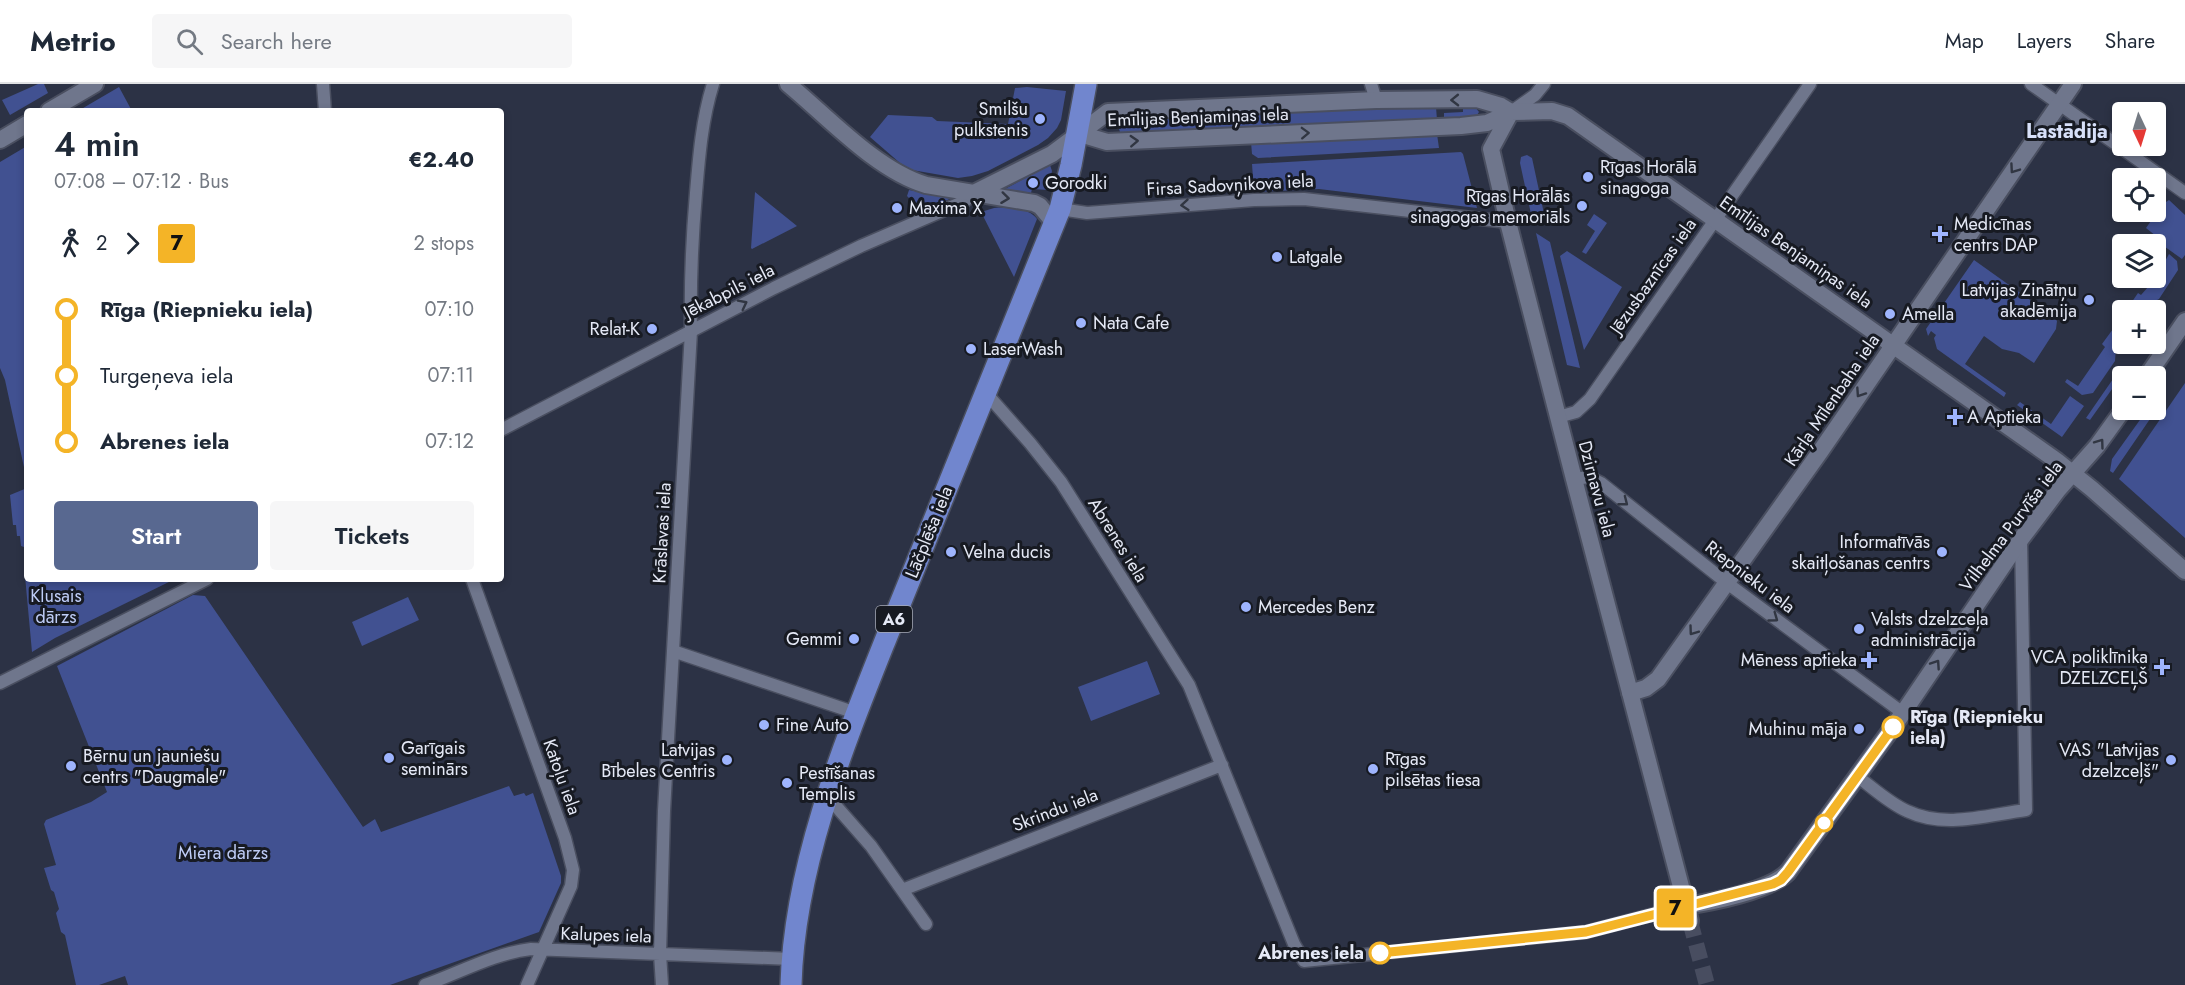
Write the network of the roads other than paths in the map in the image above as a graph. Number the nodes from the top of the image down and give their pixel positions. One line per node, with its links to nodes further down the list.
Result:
1 (95, 84): 12 (street)
2 (322, 84): 13 (street)
3 (713, 84): 24 (street, Krāslavas iela)
4 (788, 84): 18 (street)
5 (1086, 84): 16 (highway, Lāčplēša iela / A6)
6 (1544, 84): 14 (street, Dzirnavu iela)
7 (1810, 84): 21 (street, Jēzusbaznīcas iela)
8 (2031, 84): 11 (street)
9 (2073, 84): 11 (street, Kārļa Mīlenbaha iela)
10 (1373, 92): 14 (street, Emīlijas Benjamiņas iela, one-way to 10); 16 (street, Emīlijas Benjamiņas iela)
11 (2059, 104): 19 (street); 25 (street, Kārļa Mīlenbaha iela, one-way to 25)
12 (55, 108)
13 (325, 108)
14 (1511, 112): 16 (street, Emīlijas Benjamiņas iela, one-way to 14); 21 (street, Emīlijas Benjamiņas iela); 22 (street, Dzirnavu iela)
15 (24, 126): 17 (street)
16 (1077, 133): 18 (street); 20 (highway, Lāčplēša iela / A6)
17 (0, 140)
18 (976, 192): 20 (street, one-way to 20); 24 (street, Jēkabpils iela, one-way to 18)
19 (2185, 193)
20 (1057, 216): 22 (street, Firsa Sadovņikova iela, one-way to 20); 27 (highway, Lāčplēša iela / A6)
21 (1715, 218): 25 (street, Emīlijas Benjamiņas iela); 28 (street, Jēzusbaznīcas iela)
22 (1508, 222): 28 (street, Dzirnavu iela)
23 (2185, 321): 26 (street)
24 (691, 331): 30 (street, Jēkabpils iela); 38 (street, Krāslavas iela)
25 (1893, 344): 31 (street, Emīlijas Benjamiņas iela); 37 (street, Kārļa Mīlenbaha iela, one-way to 37)
26 (2154, 366)
27 (985, 392): 41 (highway, Lāčplēša iela / A6); 43 (street, Abrenes iela)
28 (1558, 417): 32 (street, Dzirnavu iela)
29 (2116, 420): 31 (street, Vilhelma Purvīša iela, one-way to 29)
30 (504, 428)
31 (2073, 473): 33 (street, Vilhelma Purvīša iela); 34 (street, Emīlijas Benjamiņas iela)
32 (1574, 479): 37 (street, Riepnieku iela, one-way to 37); 40 (street, Dzirnavu iela)
33 (2021, 539): 42 (street, Vilhelma Purvīša iela, one-way to 33); 44 (street)
34 (2185, 571)
35 (201, 582): 39 (street)
36 (473, 582): 49 (street, Katoļu iela)
37 (1727, 583): 40 (street, Kārļa Mīlenbaha iela, one-way to 40); 42 (street, Riepnieku iela, one-way to 42)
38 (673, 651): 41 (street); 50 (street, Krāslavas iela)
39 (0, 683)
40 (1630, 693): 47 (street, Dzirnavu iela)
41 (856, 712): 45 (highway, Lāčplēša iela / A6)
42 (1903, 712): 44 (street, Vilhelma Purvīša iela)
43 (1222, 765): 46 (street, Skrindu iela); 47 (street, Abrenes iela)
44 (1857, 776): 47 (street, Vilhelma Purvīša iela)
45 (828, 797): 46 (street); 51 (highway, Lāčplēša iela / A6)
46 (902, 890): 48 (street)
47 (1688, 913)
48 (926, 924)
49 (542, 951): 50 (street, Kalupes iela); 52 (street, Kalupes iela); 53 (street, Katoļu iela)
50 (660, 954): 51 (street, Kalupes iela); 54 (street, Krāslavas iela)
51 (792, 959): 55 (highway, Lāčplēša iela / A6)
52 (425, 985)
53 (526, 985)
54 (662, 985)
55 (791, 985)

